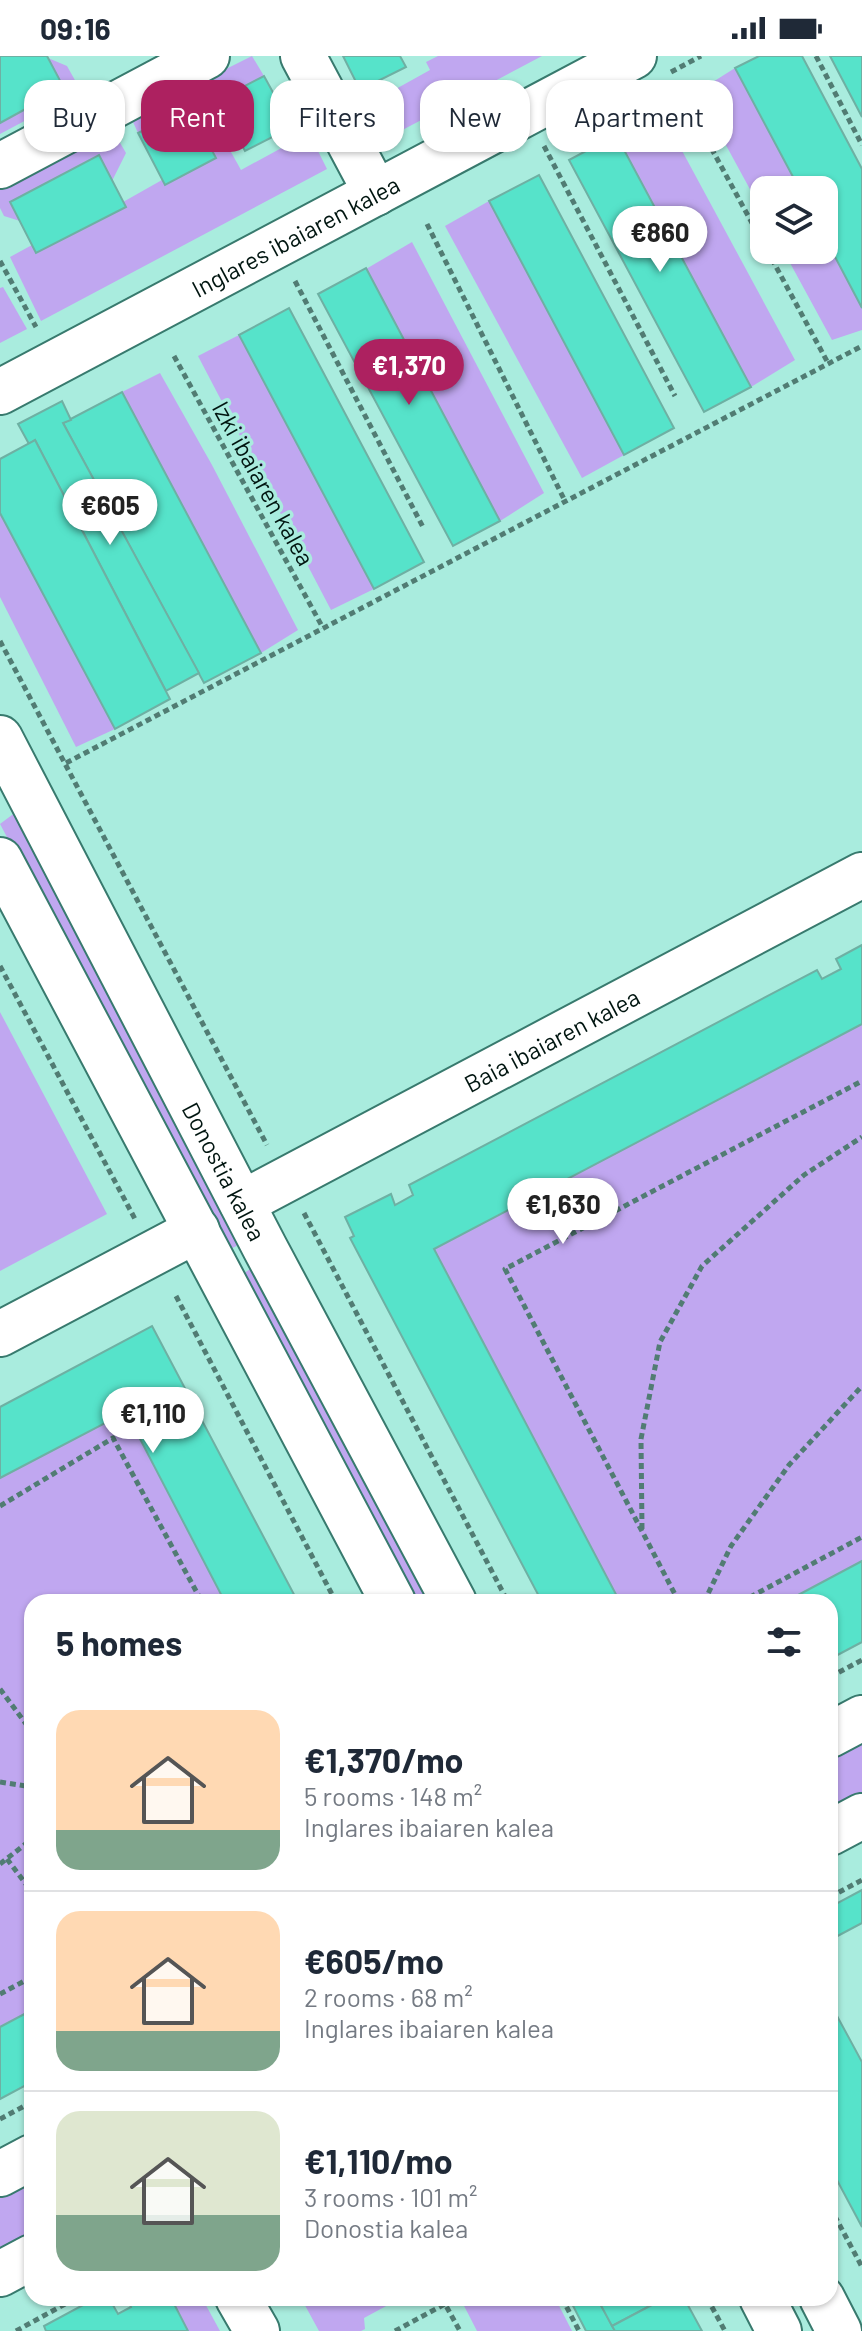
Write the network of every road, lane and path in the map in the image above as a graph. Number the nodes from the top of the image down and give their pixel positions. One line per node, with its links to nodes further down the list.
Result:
1 (207, 56): 8 (street)
2 (303, 56): 9 (street)
3 (634, 56): 9 (street, Inglares ibaiaren kalea)
4 (816, 56): 6 (path)
5 (542, 142): 20 (path)
6 (862, 145)
7 (713, 152): 10 (path)
8 (0, 166)
9 (376, 193): 19 (street, Inglares ibaiaren kalea)
10 (750, 220)
11 (427, 224): 21 (path)
12 (0, 261): 15 (path)
13 (774, 264): 18 (path)
14 (291, 273): 22 (path)
15 (40, 335)
16 (862, 346): 18 (path)
17 (174, 356): 23 (path, Izki ibaiaren kalea)
18 (828, 363): 21 (path)
19 (0, 392)
20 (675, 396)
21 (565, 501): 23 (path)
22 (424, 529)
23 (323, 628): 26 (path)
24 (0, 641): 26 (path)
25 (0, 738): 32 (street, Donostia kalea)
26 (66, 763): 31 (path)
27 (0, 860): 33 (street)
28 (862, 875): 31 (street, Baia ibaiaren kalea)
29 (862, 1081): 38 (path)
30 (862, 1137): 38 (path)
31 (286, 1180): 32 (street, Baia ibaiaren kalea); 44 (path)
32 (242, 1203): 43 (street, Donostia kalea)
33 (197, 1230): 35 (street); 42 (street)
34 (176, 1296): 41 (path)
35 (0, 1334)
36 (862, 1386): 46 (path)
37 (0, 1506): 40 (path)
38 (642, 1530): 45 (path)
39 (862, 1537): 47 (path)
40 (198, 1594)
41 (332, 1594)
42 (389, 1594)
43 (450, 1594)
44 (504, 1594)
45 (675, 1594)
46 (708, 1594)
47 (756, 1594)
48 (862, 1660): 49 (path)
49 (838, 1673)
50 (0, 1689): 52 (path)
51 (862, 1718): 53 (street)
52 (24, 1721)
53 (838, 1731)
54 (0, 1782): 55 (path)
55 (24, 1786)
56 (862, 1816): 57 (street)
57 (838, 1829)
58 (24, 1845): 59 (path)
59 (7, 1859): 60 (path); 62 (path)
60 (0, 1864)
61 (862, 1880): 63 (path)
62 (24, 1881)
63 (838, 1893)
64 (24, 1981): 65 (path)
65 (0, 1994)
66 (24, 2106): 67 (path)
67 (0, 2119)
68 (24, 2161): 69 (street)
69 (0, 2174)
70 (838, 2222): 72 (path)
71 (24, 2261): 73 (street)
72 (862, 2267)
73 (0, 2274)
74 (61, 2306): 82 (path)
75 (243, 2306): 83 (street)
76 (441, 2306): 84 (path)
77 (446, 2306): 85 (path)
78 (566, 2306): 86 (path)
79 (711, 2306): 87 (path)
80 (766, 2306): 88 (street)
81 (826, 2306): 89 (street)
82 (16, 2331)
83 (257, 2331)
84 (395, 2331)
85 (460, 2331)
86 (579, 2331)
87 (725, 2331)
88 (779, 2331)
89 (839, 2331)

